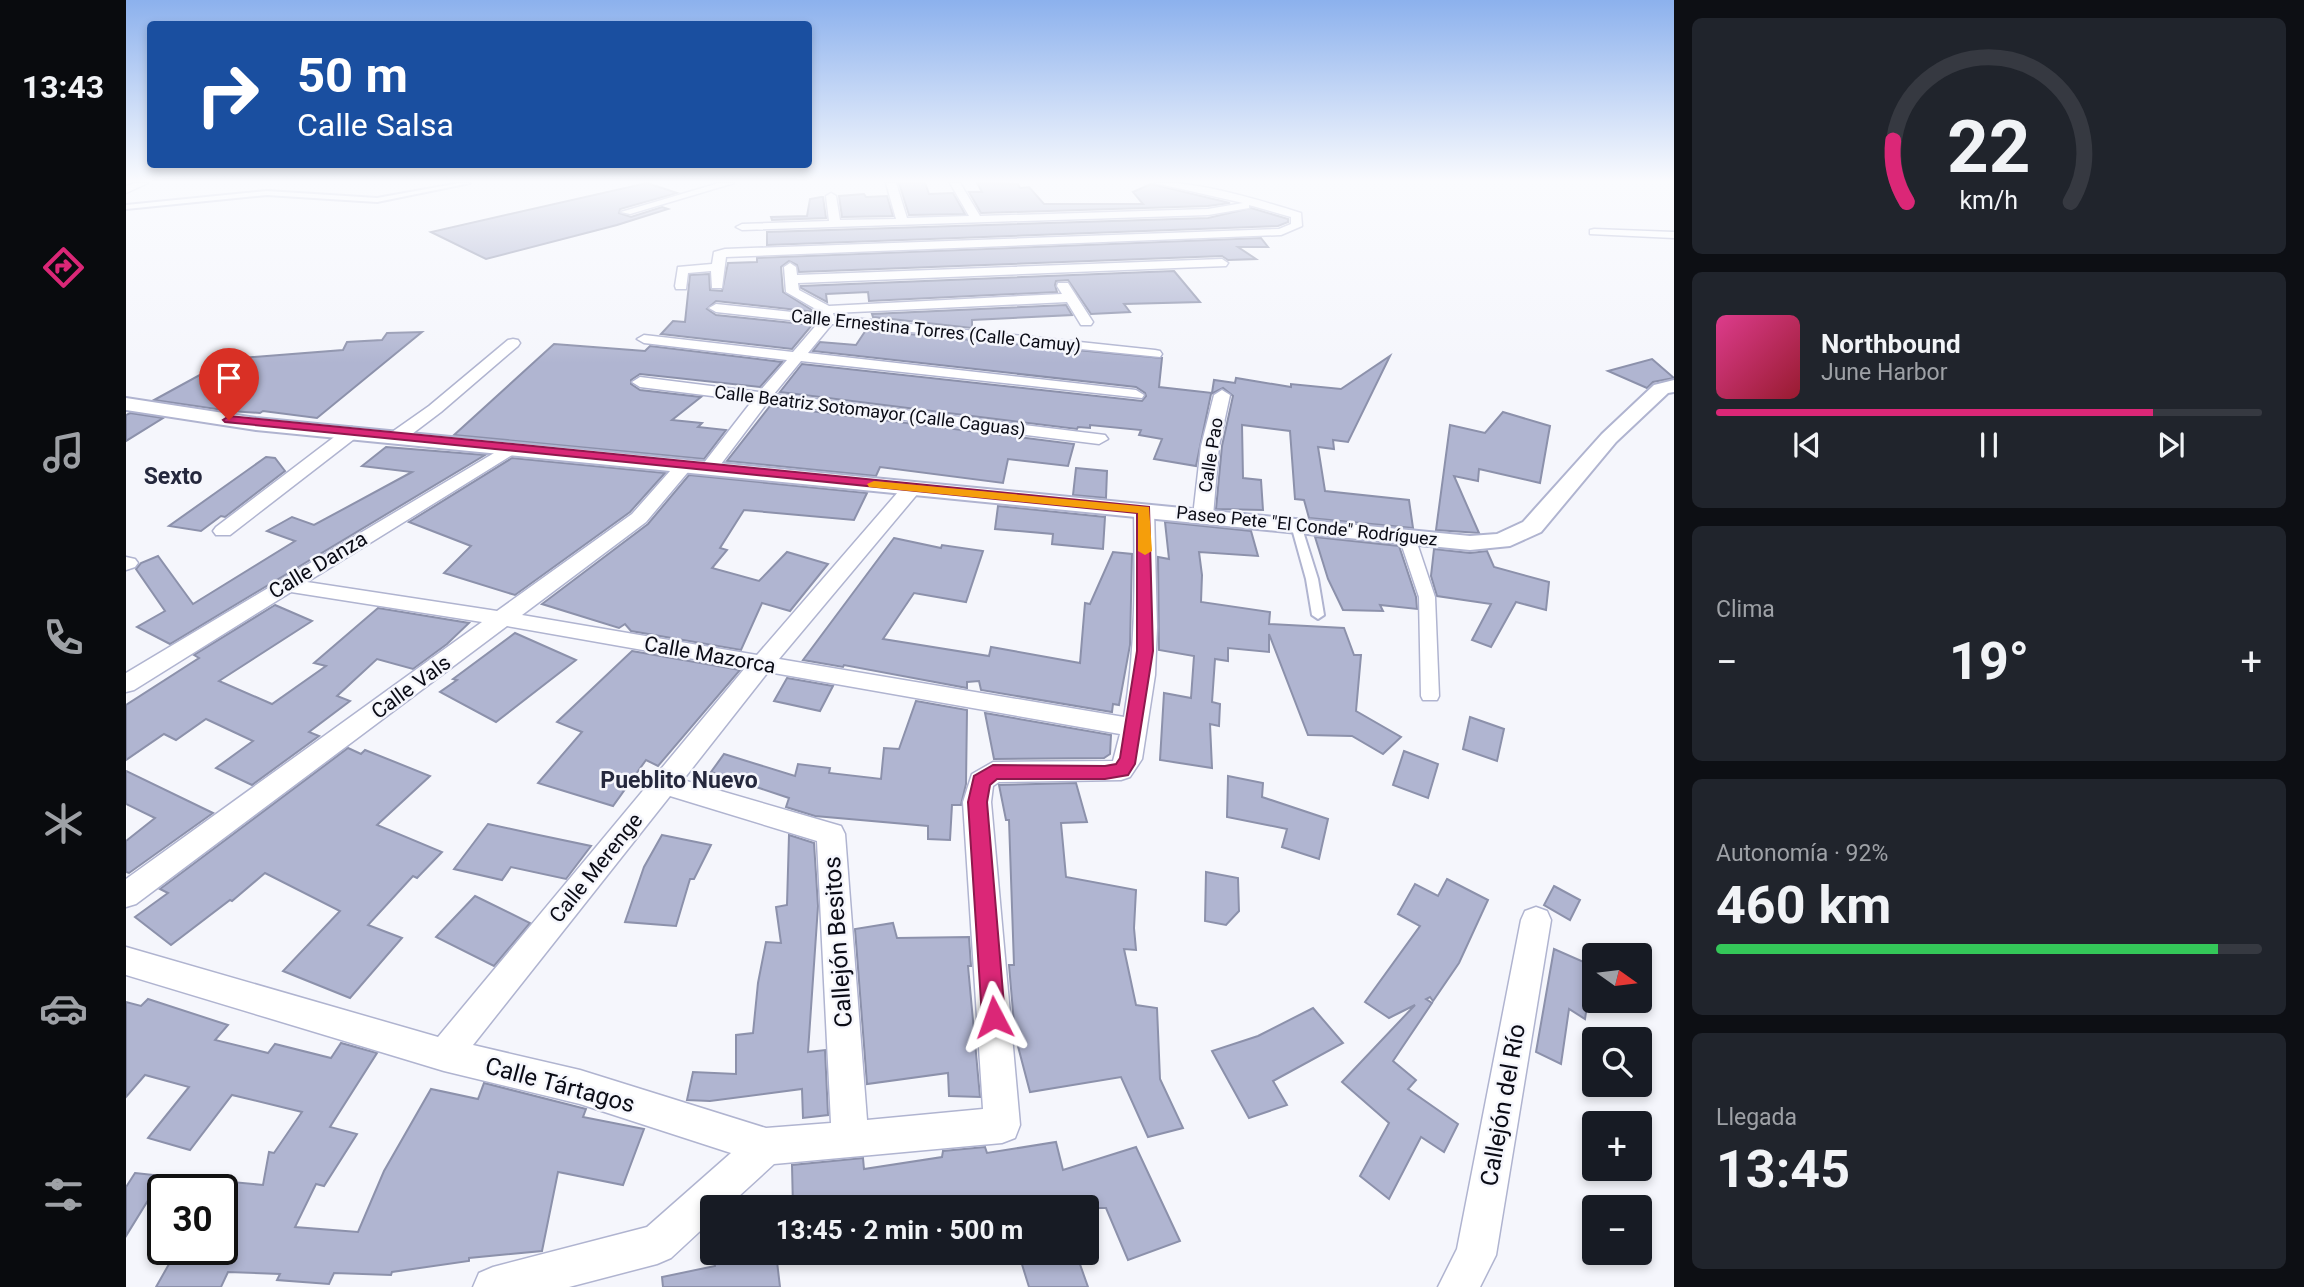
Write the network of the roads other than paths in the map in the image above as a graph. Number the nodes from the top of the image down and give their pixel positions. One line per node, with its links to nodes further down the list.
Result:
1 (789, 243): 4 (street)
2 (1122, 243): 5 (street)
3 (1201, 243): 5 (street)
4 (789, 251): 5 (street); 7 (street); 9 (street)
5 (1130, 253): 6 (street); 8 (street)
6 (1222, 263)
7 (717, 267): 10 (street); 11 (street)
8 (1052, 269): 9 (street); 12 (street)
9 (791, 279): 14 (street)
10 (717, 285)
11 (681, 286)
12 (1071, 298): 14 (street); 15 (street)
13 (716, 308): 14 (street, Calle Ernestina Torres (Calle Camuy))
14 (827, 314): 18 (street, Calle Ernestina Torres (Calle Camuy)); 19 (street)
15 (1086, 322)
16 (644, 339): 19 (street)
17 (513, 343): 27 (street)
18 (1155, 354)
19 (798, 356): 22 (street); 24 (street)
20 (640, 382): 24 (street, Calle Beatriz Sotomayor (Calle Caguas))
21 (1674, 386): 37 (street, Paseo Pete "El Conde" Rodríguez)
22 (1136, 395)
23 (1222, 395): 34 (street, Calle Pao)
24 (763, 397): 28 (street, Calle Beatriz Sotomayor (Calle Caguas)); 31 (street)
25 (126, 404): 26 (street, Paseo Pete "El Conde" Rodríguez)
26 (352, 432): 27 (street, Paseo Pete "El Conde" Rodríguez); 36 (street)
27 (398, 436): 29 (street, Paseo Pete "El Conde" Rodríguez)
28 (1099, 439)
29 (511, 448): 30 (street, Paseo Pete "El Conde" Rodríguez); 38 (street, Calle Danza)
30 (684, 466): 31 (street, Paseo Pete "El Conde" Rodríguez); 40 (street, Calle Vals)
31 (709, 468): 32 (street, Paseo Pete "El Conde" Rodríguez)
32 (912, 488): 33 (street, Paseo Pete "El Conde" Rodríguez); 41 (street, Calle Merenge)
33 (1144, 510): 34 (street, Paseo Pete "El Conde" Rodríguez); 44 (street)
34 (1203, 516): 35 (street, Paseo Pete "El Conde" Rodríguez)
35 (1296, 525): 37 (street, Paseo Pete "El Conde" Rodríguez); 39 (lane)
36 (223, 531)
37 (1407, 537): 43 (street)
38 (285, 585): 40 (street, Calle Mazorca); 42 (street, Calle Danza)
39 (1318, 615)
40 (504, 619): 41 (street, Calle Mazorca); 46 (street, Calle Vals)
41 (761, 664): 44 (street, Calle Mazorca); 45 (street, Calle Merenge)
42 (126, 684)
43 (1430, 696)
44 (1135, 728): 50 (street, Calle Tártagos)
45 (664, 784): 49 (street, Calle Merenge); 50 (street, Callejón Besitos)
46 (126, 895)
47 (1536, 920): 53 (street, Callejón del Río)
48 (126, 961): 49 (street, Calle Tártagos)
49 (444, 1055): 51 (street, Calle Tártagos)
50 (850, 1140): 51 (street, Calle Tártagos)
51 (766, 1146): 52 (street)
52 (493, 1287)
53 (1458, 1287)

